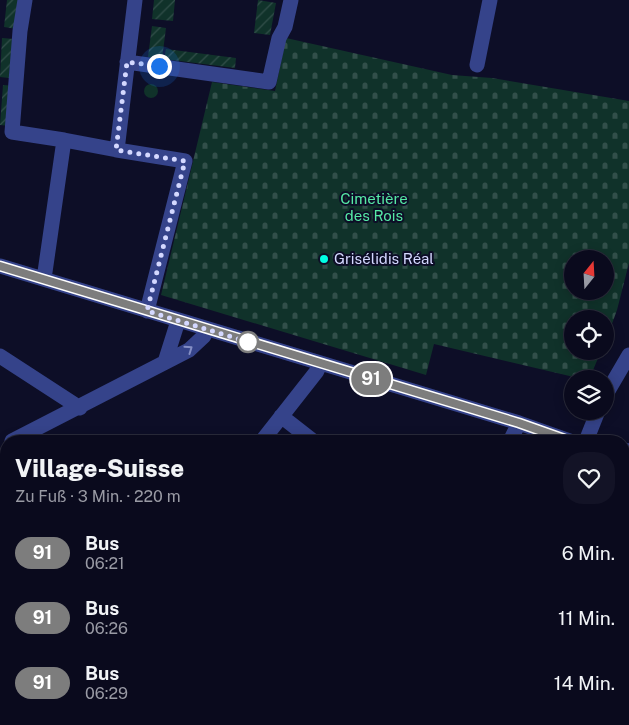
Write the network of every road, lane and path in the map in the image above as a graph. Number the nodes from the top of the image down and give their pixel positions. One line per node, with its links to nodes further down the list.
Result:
1 (25, 0): 7 (street)
2 (135, 0): 5 (street)
3 (291, 0): 5 (street)
4 (490, 0): 6 (street)
5 (127, 62): 8 (street)
6 (477, 65)
7 (64, 140): 8 (street); 10 (street)
8 (116, 150): 11 (street)
9 (0, 266): 10 (street)
10 (44, 279): 11 (street)
11 (147, 311): 12 (street)
12 (178, 321): 13 (street); 16 (street)
13 (206, 329): 16 (street, one-way to 13); 17 (street)
14 (0, 356): 19 (street)
15 (628, 360): 18 (street)
16 (165, 362): 19 (street)
17 (319, 364): 20 (street); 22 (street)
18 (614, 382)
19 (80, 408): 23 (street)
20 (281, 416): 24 (street); 25 (street)
21 (594, 420): 28 (street)
22 (519, 423): 26 (street); 27 (street)
23 (24, 435)
24 (267, 435)
25 (305, 435)
26 (513, 435)
27 (553, 435)
28 (588, 435)

